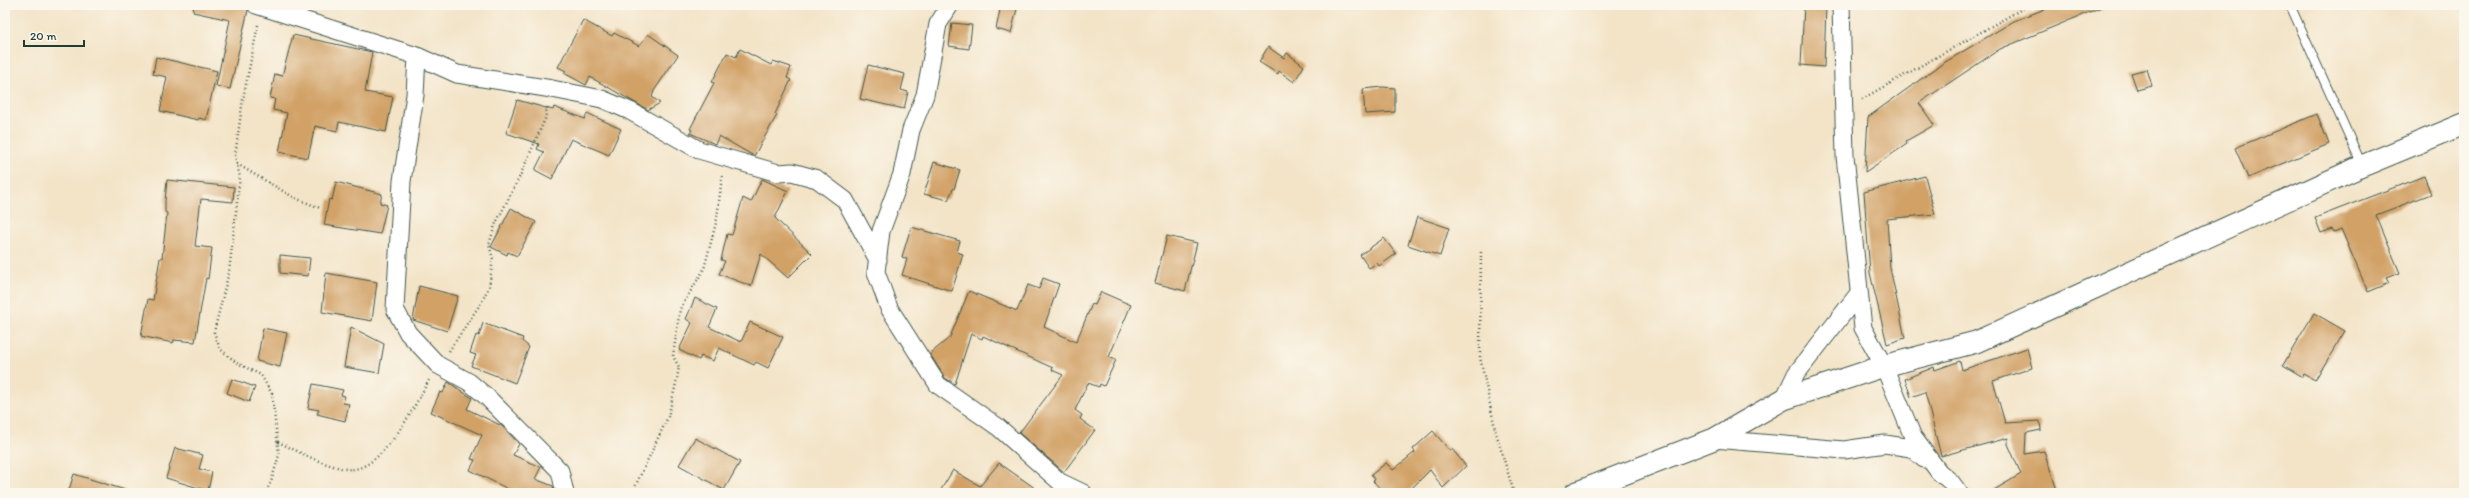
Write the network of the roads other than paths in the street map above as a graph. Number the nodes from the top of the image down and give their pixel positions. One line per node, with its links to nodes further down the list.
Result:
1 (950, 5): 8 (street)
2 (1841, 5): 9 (street)
3 (2290, 5): 7 (lane)
4 (259, 6): 5 (street)
5 (416, 56): 8 (street); 14 (street)
6 (2464, 124): 7 (street)
7 (2362, 166): 10 (street)
8 (878, 260): 15 (street)
9 (1859, 293): 10 (street); 11 (street)
10 (1884, 366): 11 (street); 13 (street)
11 (1784, 399): 12 (street)
12 (1714, 439): 13 (street); 16 (street)
13 (1939, 472): 17 (street)
14 (565, 493)
15 (1083, 493)
16 (1575, 493)
17 (1959, 493)

